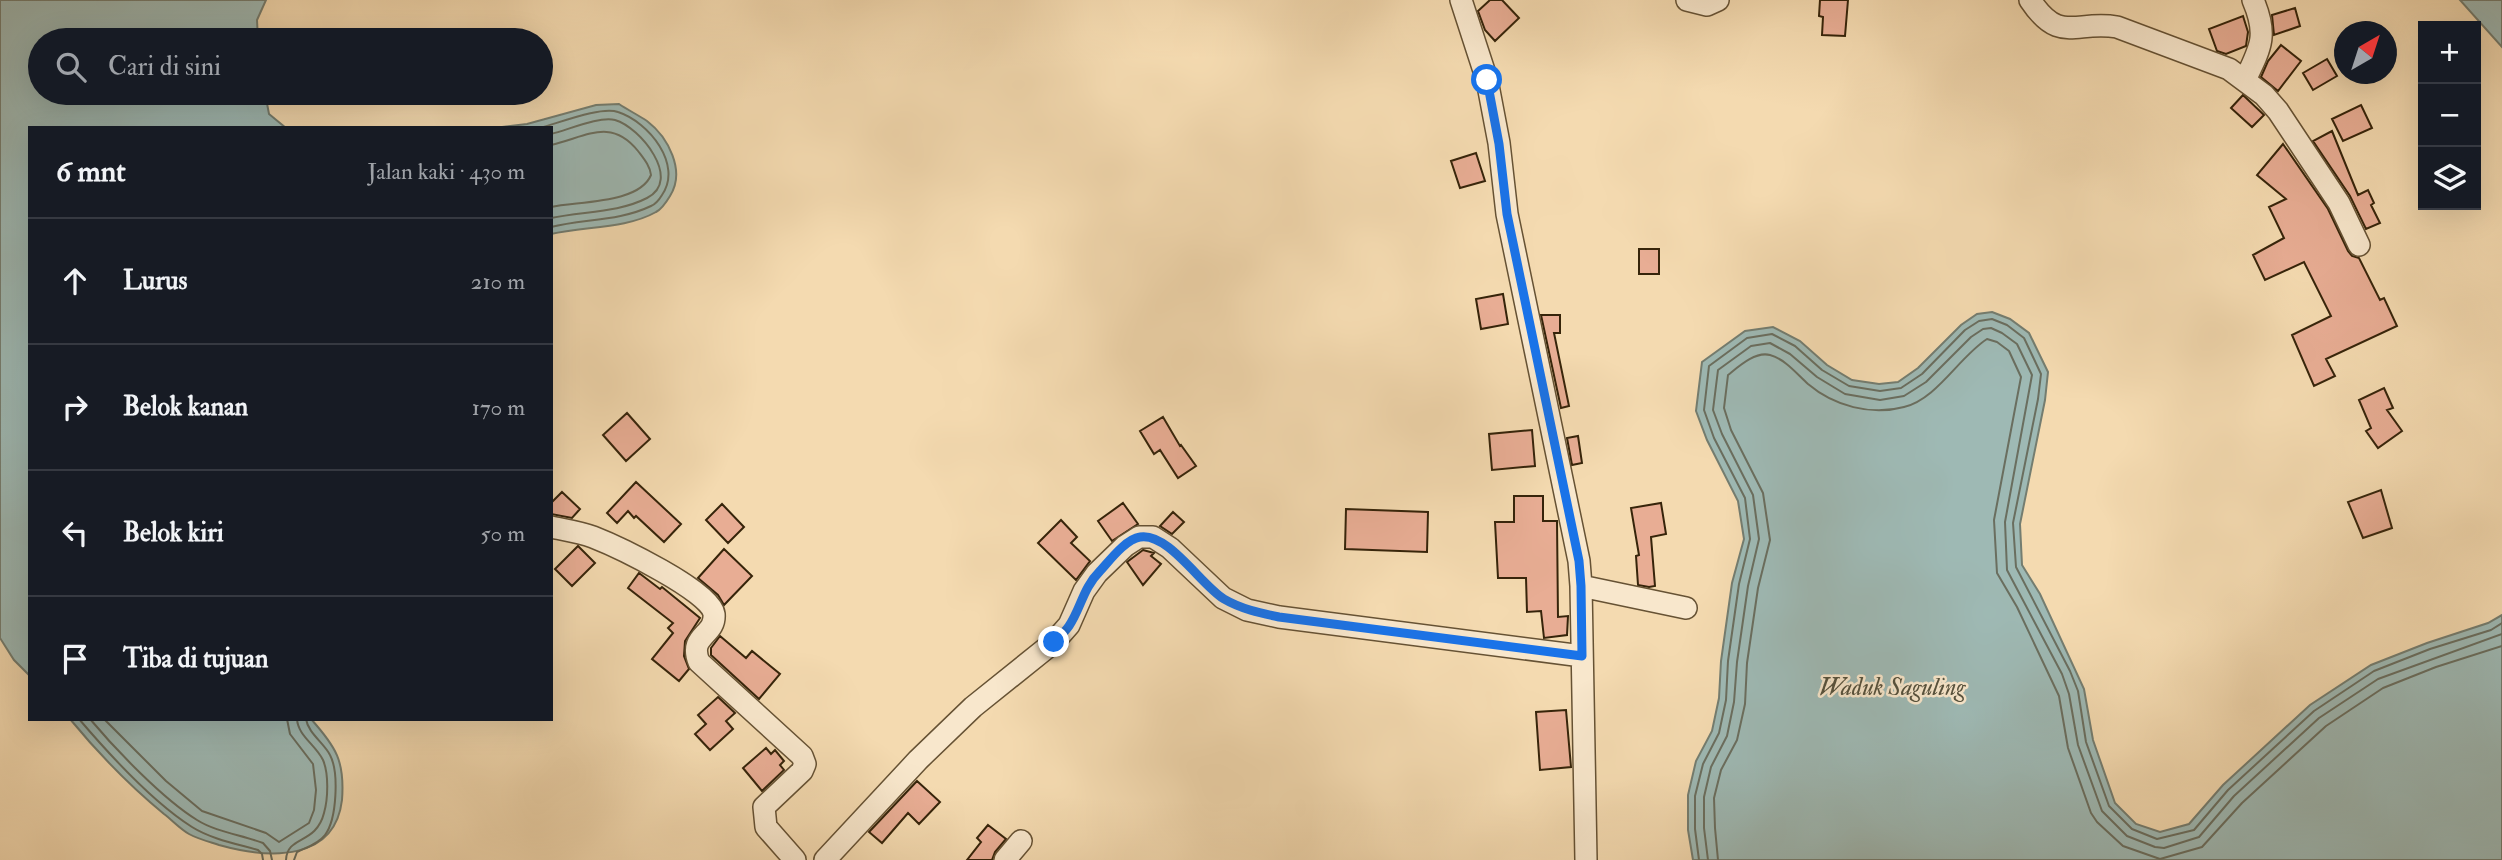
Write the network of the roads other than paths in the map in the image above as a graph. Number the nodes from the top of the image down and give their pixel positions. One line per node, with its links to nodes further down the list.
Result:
1 (1461, 0): 9 (street)
2 (1687, 0): 3 (street)
3 (1718, 0)
4 (2030, 0): 6 (street)
5 (2253, 0): 6 (street)
6 (2245, 80): 7 (street)
7 (2359, 245)
8 (553, 527): 13 (street)
9 (1581, 586): 10 (street); 11 (street)
10 (1686, 608)
11 (1582, 656): 14 (street); 16 (street)
12 (1021, 841): 15 (street)
13 (795, 860)
14 (825, 860)
15 (1005, 860)
16 (1586, 860)

